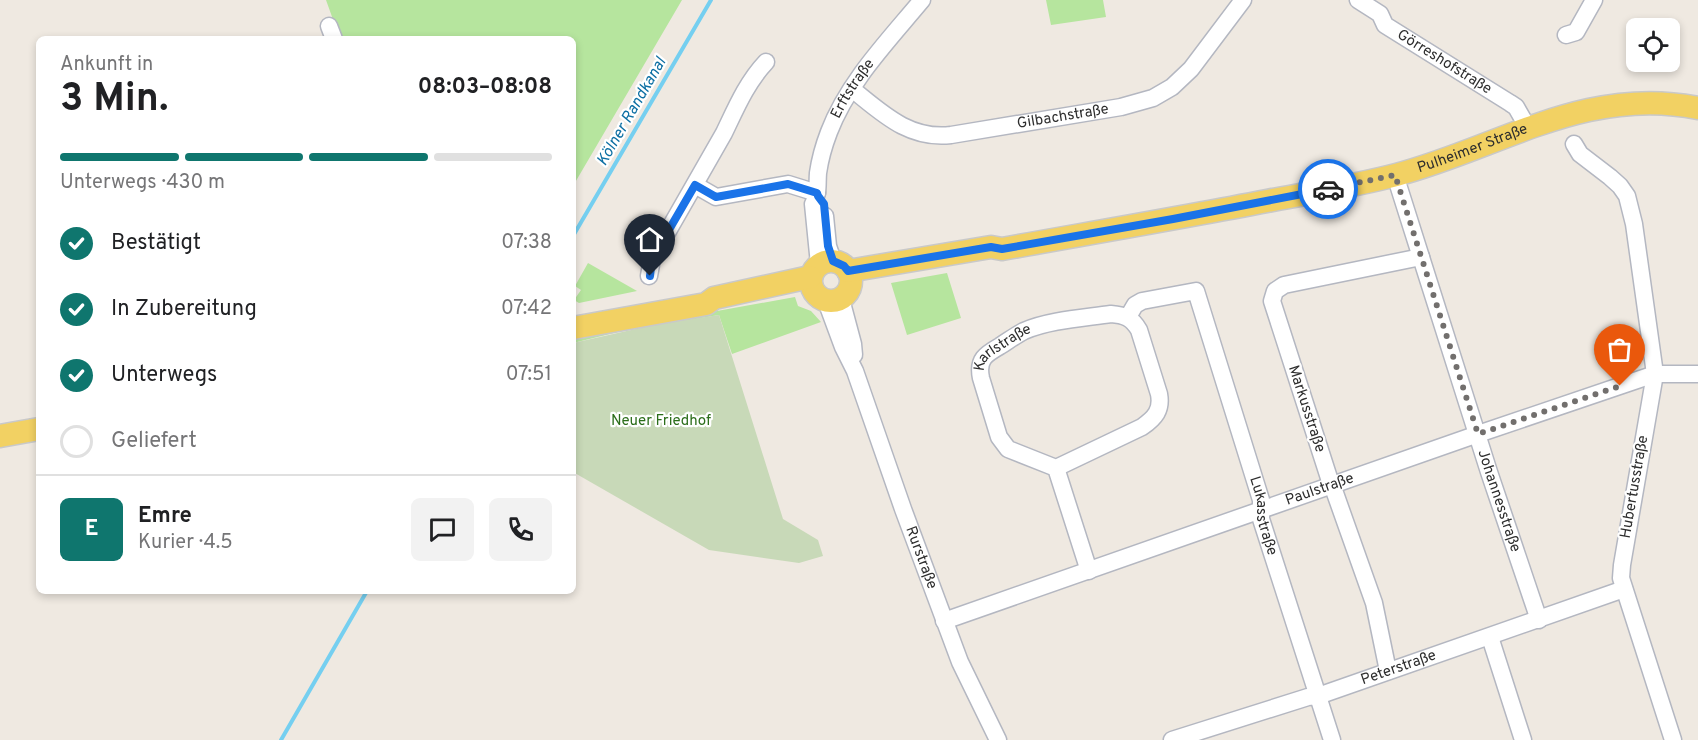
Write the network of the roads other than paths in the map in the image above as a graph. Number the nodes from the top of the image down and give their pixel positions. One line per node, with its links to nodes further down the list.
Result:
1 (922, 0): 7 (street, Erftstraße)
2 (1243, 0): 7 (street, Gilbachstraße)
3 (1358, 0): 9 (street, Görreshofstraße)
4 (1594, 0): 5 (street)
5 (1566, 35)
6 (766, 62): 12 (street)
7 (852, 89): 13 (street, Erftstraße)
8 (1696, 108): 9 (main road, Pulheimer Straße)
9 (1528, 128): 11 (main road, Pulheimer Straße)
10 (1574, 144): 19 (street, Hubertusstraße)
11 (1395, 175): 14 (street, Johannesstraße); 16 (main road, Pulheimer Straße)
12 (695, 185): 13 (street); 15 (street)
13 (817, 194): 16 (street, Erftstraße)
14 (1421, 257): 22 (street, Johannesstraße); 25 (street, Markusstraße)
15 (650, 276)
16 (830, 281): 18 (main road, Pulheimer Straße); 30 (street, Rurstraße)
17 (1128, 317): 24 (street); 24 (street, Karlstraße); 26 (street, Lukasstraße)
18 (576, 327)
19 (1655, 374): 20 (street, Paulstraße); 22 (street, Paulstraße); 28 (street, Hubertusstraße)
20 (1698, 374)
21 (36, 430): 23 (main road)
22 (1478, 434): 25 (street, Paulstraße); 29 (street, Johannesstraße)
23 (0, 436)
24 (1056, 468): 27 (street)
25 (1332, 486): 26 (street, Paulstraße); 32 (street, Markusstraße)
26 (1261, 510): 27 (street, Paulstraße); 33 (street, Lukasstraße)
27 (1089, 571): 30 (street, Paulstraße)
28 (1624, 589): 29 (street, Peterstraße); 38 (street, Hubertusstraße)
29 (1539, 620): 31 (street, Peterstraße)
30 (944, 621): 34 (street, Rurstraße)
31 (1490, 637): 32 (street, Peterstraße); 37 (street)
32 (1388, 671): 33 (street, Peterstraße)
33 (1318, 696): 35 (street, Peterstraße); 36 (street, Lukasstraße)
34 (998, 740)
35 (1172, 740)
36 (1332, 740)
37 (1523, 740)
38 (1672, 740)

